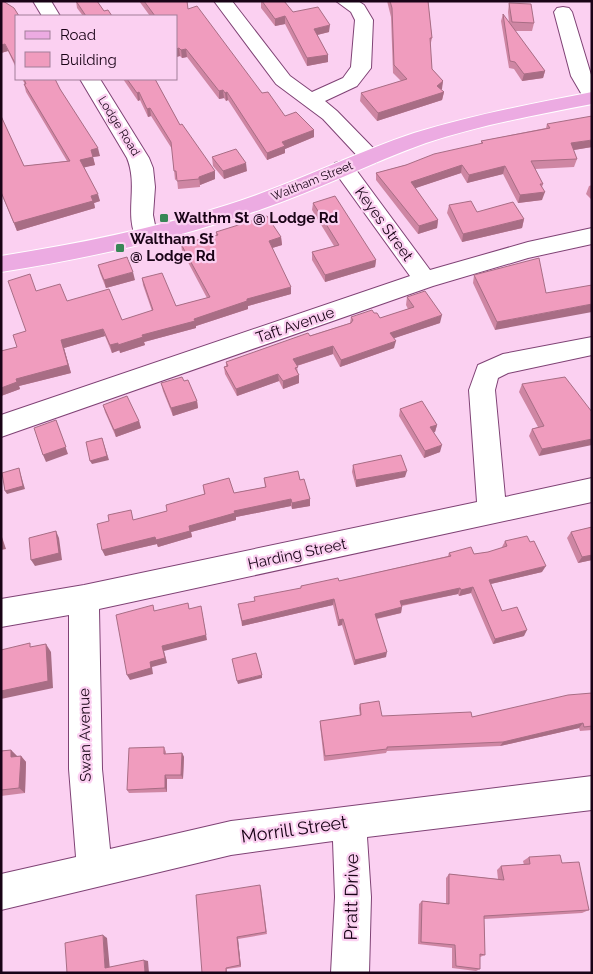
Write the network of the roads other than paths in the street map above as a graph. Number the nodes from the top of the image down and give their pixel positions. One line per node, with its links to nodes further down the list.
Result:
1 (42, 1): 5 (street)
2 (223, 1): 8 (street)
3 (345, 1): 8 (street)
4 (563, 12): 7 (street)
5 (50, 15)
6 (91, 80): 11 (street, Lodge Road)
7 (592, 97): 9 (main road, Waltham Street)
8 (311, 100): 9 (street)
9 (370, 157): 10 (main road, Waltham Street)
10 (343, 168): 11 (main road, Waltham Street); 14 (street, Keyes Street)
11 (146, 235): 13 (main road, Waltham Street)
12 (592, 236): 14 (street, Taft Avenue)
13 (1, 264)
14 (425, 280): 16 (street, Taft Avenue)
15 (592, 346): 18 (street)
16 (1, 426)
17 (592, 490): 18 (street, Harding Street)
18 (492, 512): 19 (street, Harding Street)
19 (84, 599): 20 (street, Harding Street); 23 (street, Swan Avenue)
20 (1, 614)
21 (592, 793): 22 (street, Morrill Street)
22 (348, 822): 23 (street, Morrill Street); 25 (street, Pratt Drive)
23 (95, 870): 24 (street, Morrill Street)
24 (1, 892)
25 (350, 973)

